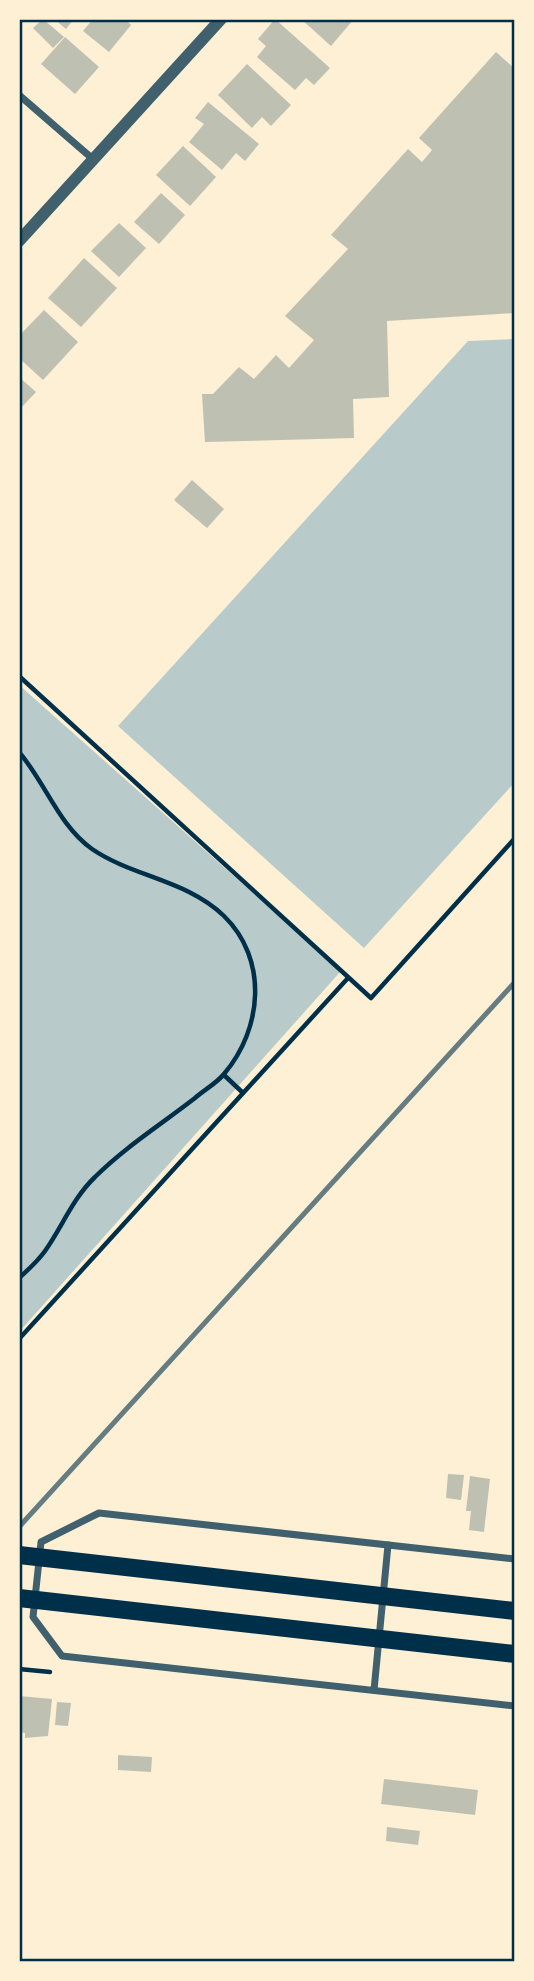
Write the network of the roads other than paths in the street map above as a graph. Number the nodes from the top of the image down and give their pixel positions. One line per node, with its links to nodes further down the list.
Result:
1 (221, 19): 3 (street)
2 (19, 95): 3 (street)
3 (93, 160): 4 (street)
4 (19, 241)
5 (388, 1545): 7 (street); 11 (street); 11 (street)
6 (19, 1555): 9 (main road)
7 (515, 1559)
8 (19, 1598): 10 (main road)
9 (515, 1611)
10 (515, 1654)
11 (374, 1690): 12 (street)
12 (515, 1706)

